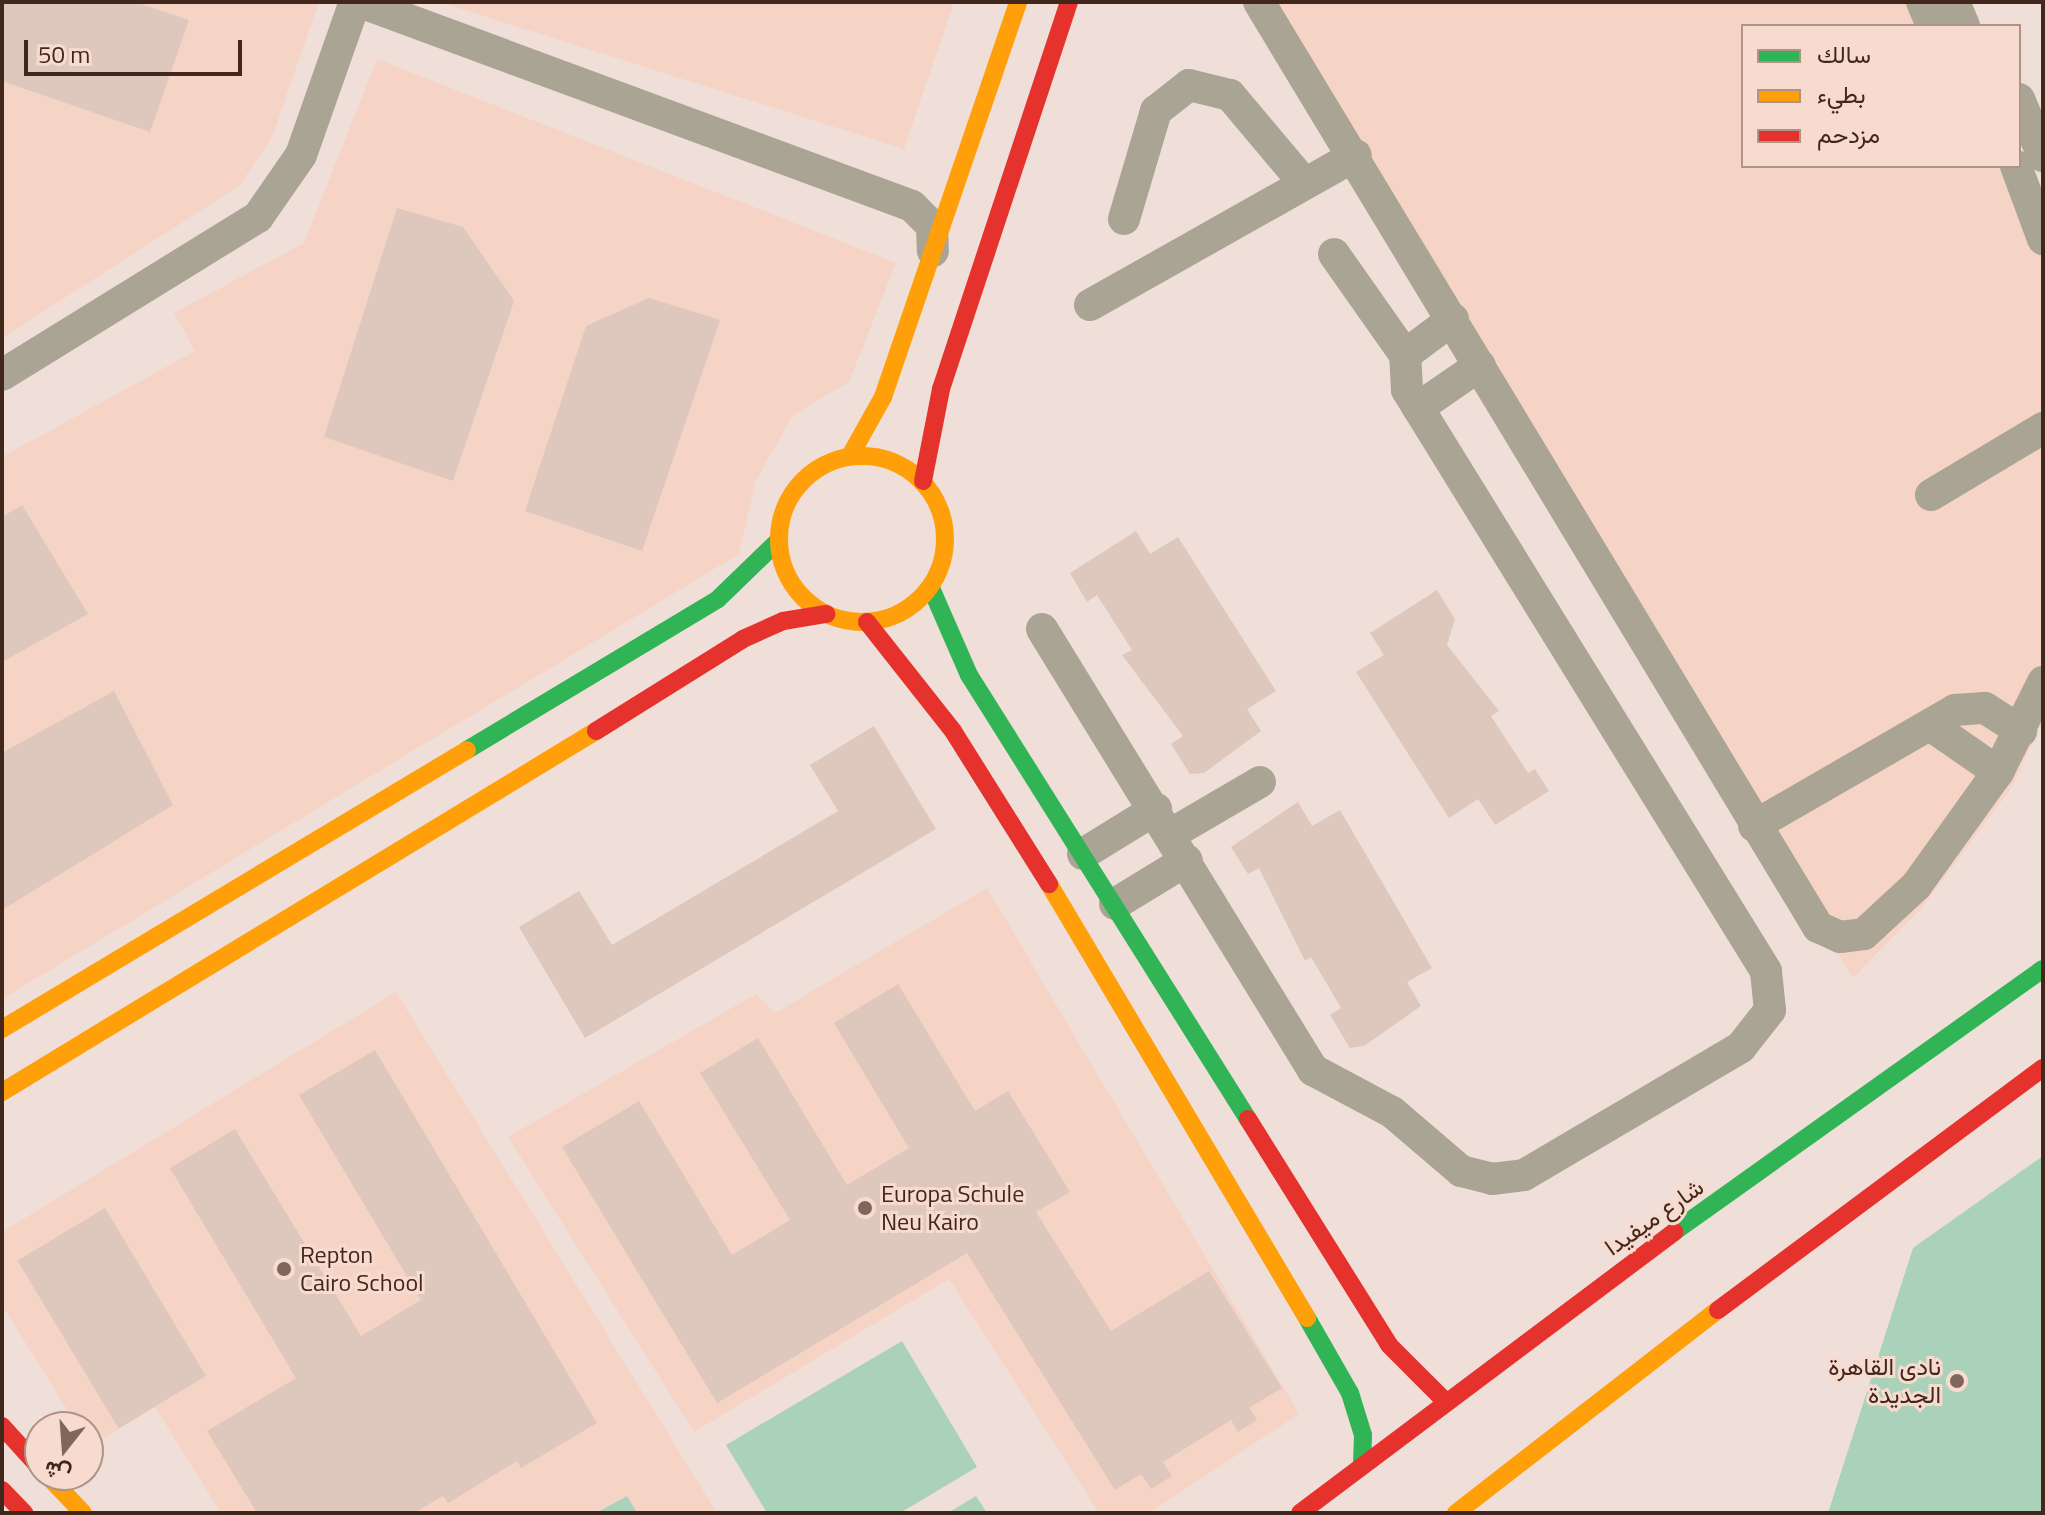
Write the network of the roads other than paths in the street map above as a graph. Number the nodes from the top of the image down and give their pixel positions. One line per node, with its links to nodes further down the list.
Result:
1 (358, 2): 15 (street); 23 (street)
2 (1018, 2): 15 (street)
3 (1069, 2): 17 (street)
4 (1259, 2): 10 (street)
5 (1922, 2): 7 (street)
6 (1954, 2): 8 (street)
7 (1931, 24)
8 (1963, 24)
9 (2021, 104): 11 (street)
10 (1356, 155): 13 (street); 20 (street)
11 (2043, 156)
12 (2017, 168): 16 (street)
13 (1305, 184): 14 (street); 19 (street)
14 (1124, 219)
15 (938, 238): 17 (street); 26 (street)
16 (2043, 239)
17 (991, 243): 27 (street)
18 (1334, 254): 21 (street)
19 (1090, 305)
20 (1453, 319): 21 (street); 22 (street)
21 (1405, 355): 24 (street)
22 (1480, 365): 24 (street); 39 (street)
23 (2, 375)
24 (1418, 408): 40 (street)
25 (2043, 428): 28 (street)
26 (850, 456): 27 (street); 29 (street)
27 (923, 481): 30 (street)
28 (1931, 495)
29 (778, 541): 31 (street); 44 (street)
30 (931, 588): 32 (street); 41 (street)
31 (826, 614): 32 (street); 46 (street)
32 (867, 622): 48 (street)
33 (1042, 629): 40 (street)
34 (2043, 682): 36 (street)
35 (1930, 725): 36 (street); 37 (street); 39 (street)
36 (2021, 731): 37 (street)
37 (1998, 772): 39 (street)
38 (1260, 782): 40 (street)
39 (1754, 826)
40 (1171, 834): 41 (street); 42 (street)
41 (1083, 854): 42 (street)
42 (1115, 904): 47 (street)
43 (2043, 969): 51 (street, شارع ميفيدا)
44 (2, 1029)
45 (2043, 1068): 60 (street)
46 (2, 1092)
47 (1282, 1173): 48 (street); 49 (street)
48 (1239, 1202): 50 (street)
49 (1338, 1263): 50 (street); 51 (street)
50 (1293, 1292): 54 (street)
51 (1445, 1401): 54 (street, شارع ميفيدا)
52 (2, 1426): 53 (street)
53 (24, 1450)
54 (1362, 1464): 59 (street, شارع ميفيدا)
55 (2, 1490): 57 (street)
56 (62, 1491): 58 (street)
57 (24, 1513)
58 (83, 1513)
59 (1300, 1513)
60 (1456, 1513)

